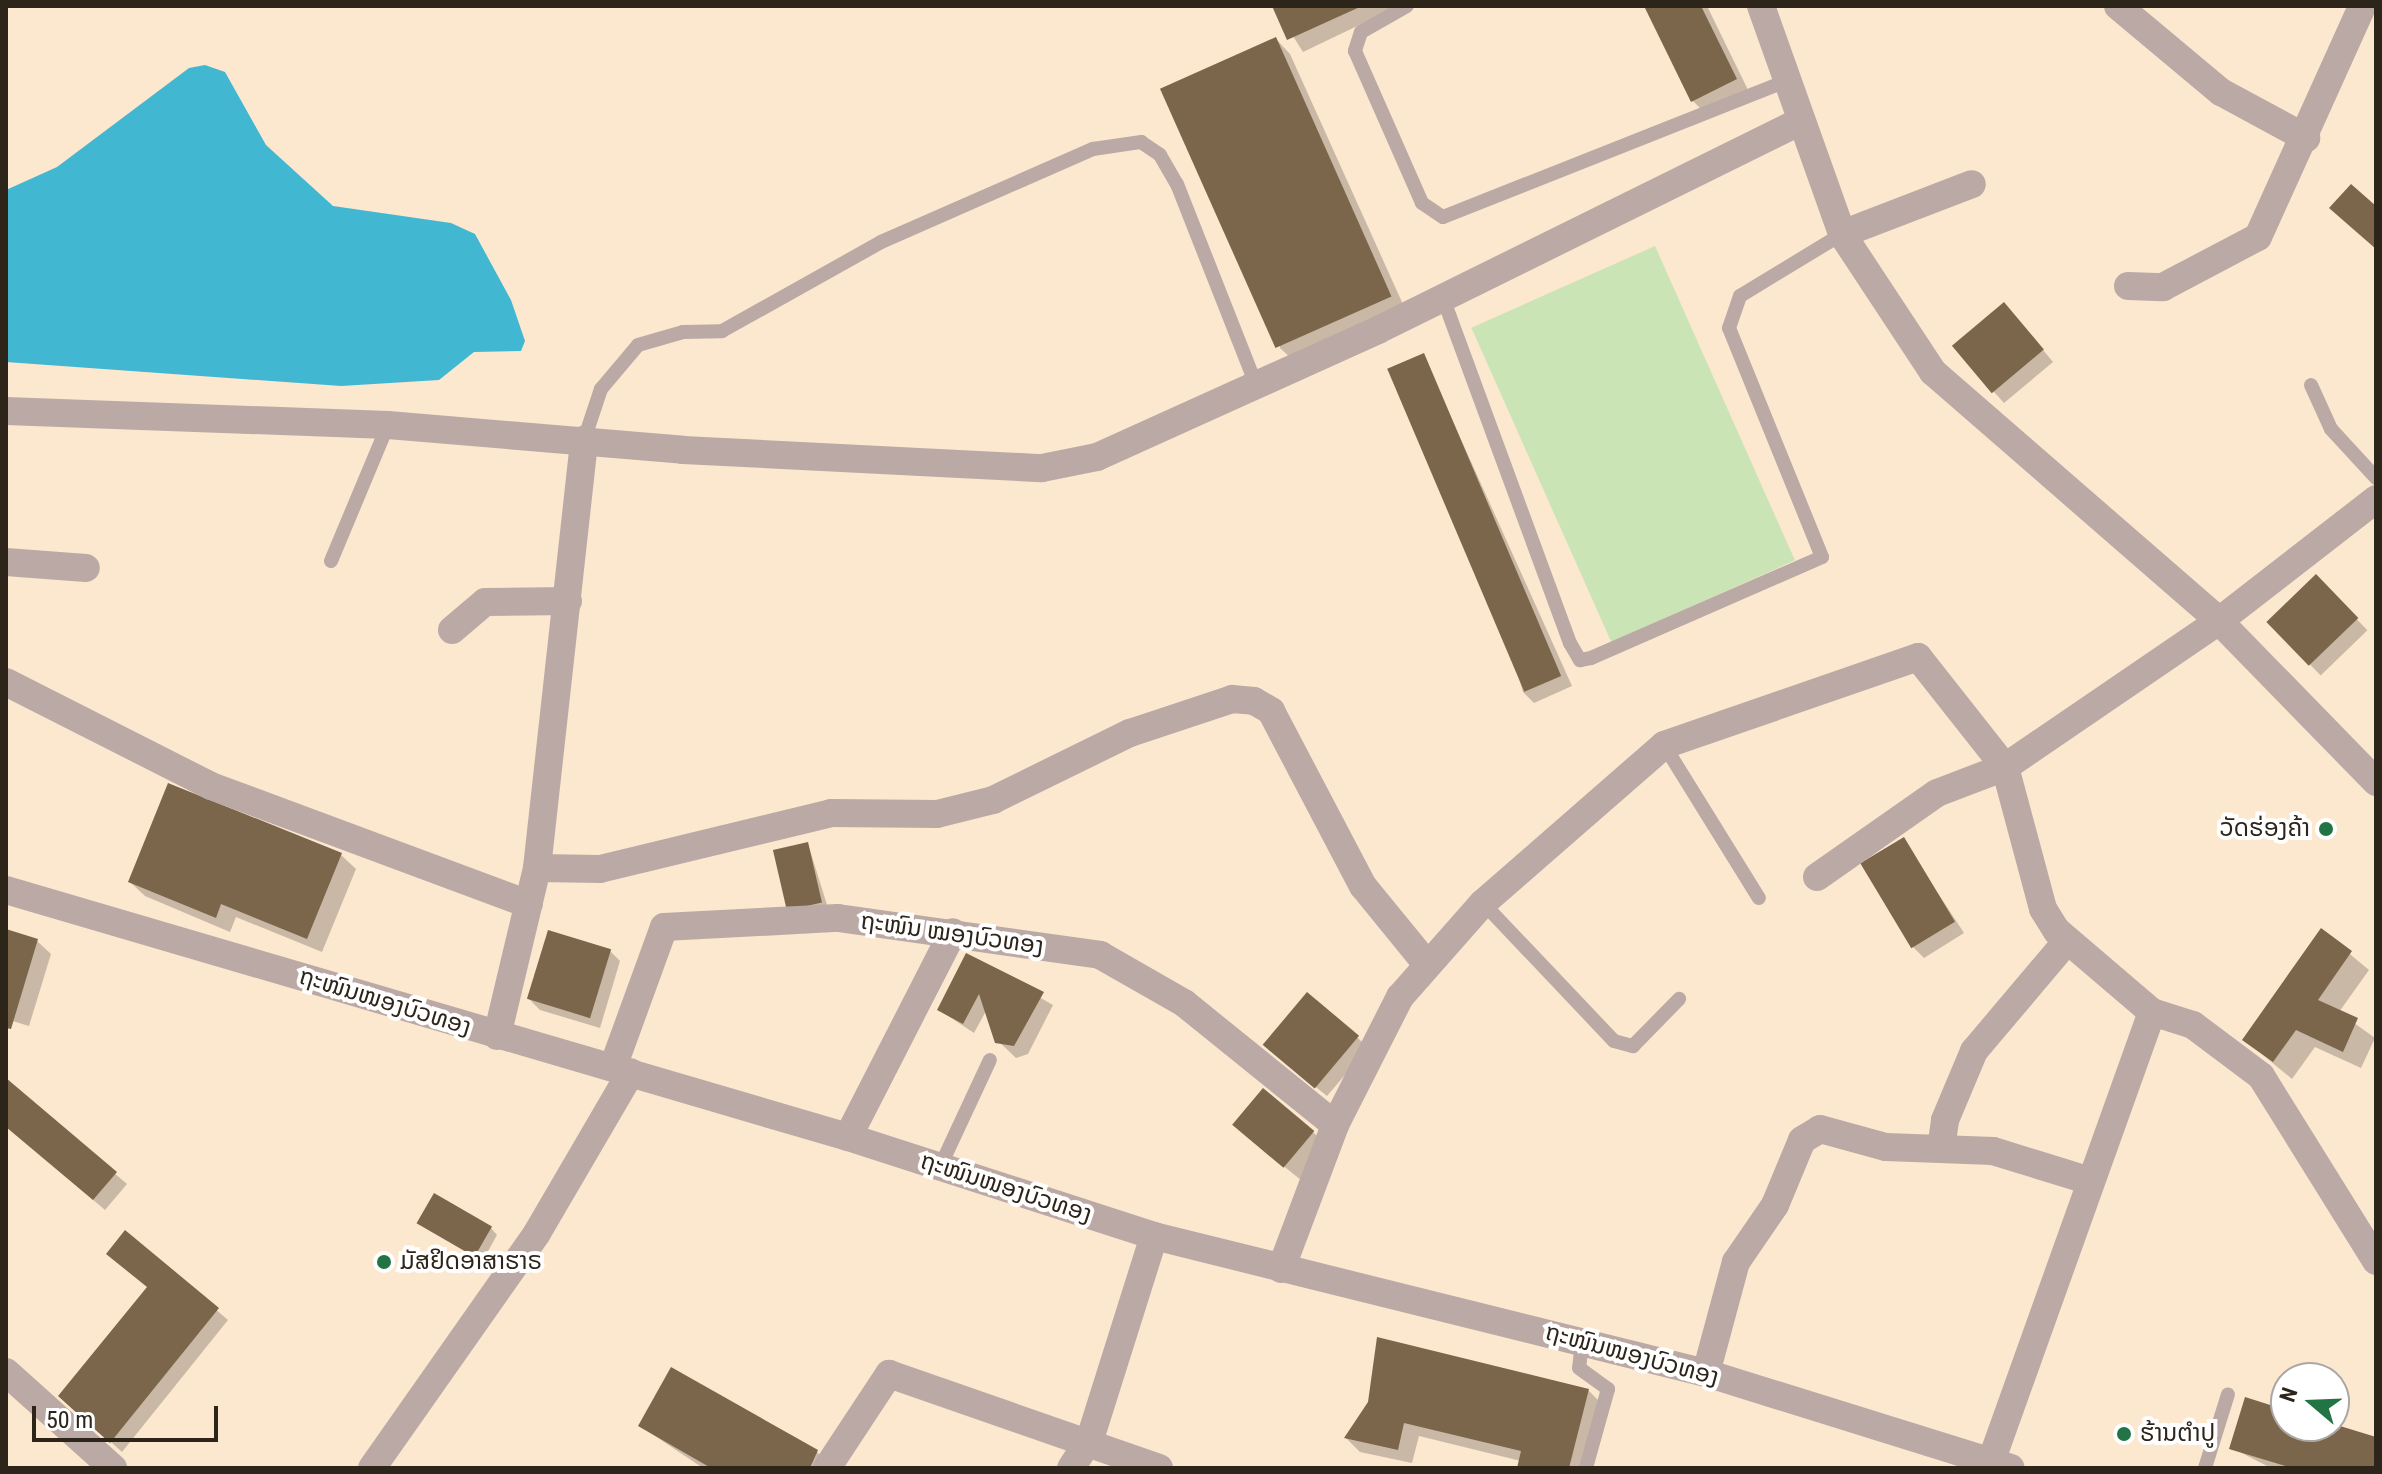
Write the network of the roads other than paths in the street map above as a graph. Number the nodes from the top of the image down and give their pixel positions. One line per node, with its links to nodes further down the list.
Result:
1 (1407, 6): 5 (lane)
2 (1761, 6): 5 (street)
3 (2118, 6): 7 (street)
4 (2364, 10): 7 (street)
5 (1787, 81): 6 (street)
6 (1801, 121): 9 (street); 11 (street)
7 (2306, 138): 10 (street)
8 (1972, 184): 9 (street)
9 (1842, 234): 11 (lane); 23 (street)
10 (2128, 286)
11 (1443, 298): 12 (street)
12 (1256, 385): 16 (street); 16 (lane)
13 (2311, 385): 17 (lane)
14 (6, 411): 15 (street)
15 (388, 425): 16 (street); 19 (lane)
16 (584, 440): 22 (street)
17 (2376, 478)
18 (2376, 500): 23 (street)
19 (331, 561)
20 (6, 562): 21 (street)
21 (86, 568)
22 (568, 601): 24 (street); 29 (street)
23 (2219, 621): 27 (street); 28 (street)
24 (452, 630)
25 (6, 682): 34 (street)
26 (1664, 745): 27 (street); 32 (lane); 33 (street)
27 (2005, 767): 30 (street); 36 (street)
28 (2376, 782)
29 (537, 868): 34 (street); 37 (street)
30 (1817, 877)
31 (6, 890): 40 (street, ຖະໜົນໜອງບົວທອງ)
32 (1759, 898)
33 (1483, 903): 37 (street); 38 (lane)
34 (529, 904): 40 (street)
35 (953, 932): 42 (street, ຖະໜົນ ໝອງບົວທອງ); 43 (street, ຖະໜົນ ໝອງບົວທອງ); 44 (street)
36 (2066, 942): 39 (street); 45 (street)
37 (1425, 962): 43 (street)
38 (1679, 999)
39 (2152, 1012): 47 (street); 49 (street)
40 (497, 1036): 42 (street, ຖະໜົນໜອງບົວທອງ)
41 (990, 1060): 46 (lane)
42 (622, 1070): 44 (street, ຖະໜົນໜອງບົວທອງ); 58 (street)
43 (1335, 1125): 50 (street)
44 (848, 1137): 46 (street, ຖະໜົນໜອງບົວທອງ)
45 (1941, 1149): 47 (street); 53 (street)
46 (940, 1167): 48 (street, ຖະໜົນໜອງບົວທອງ)
47 (2087, 1180): 56 (street)
48 (1154, 1236): 50 (street, ຖະໜົນໜອງບົວທອງ); 55 (street)
49 (2376, 1261)
50 (1281, 1269): 51 (street, ຖະໜົນໜອງບົວທອງ)
51 (1582, 1341): 53 (street, ຖະໜົນໜອງບົວທອງ); 62 (lane)
52 (6, 1372): 57 (street)
53 (1706, 1373): 56 (street, ຖະໜົນໜອງບົວທອງ)
54 (2228, 1394): 63 (lane)
55 (1090, 1439): 59 (street); 60 (street); 61 (street)
56 (1997, 1466)
57 (113, 1468)
58 (372, 1468)
59 (827, 1468)
60 (1071, 1468)
61 (1159, 1468)
62 (1586, 1468)
63 (2205, 1468)

